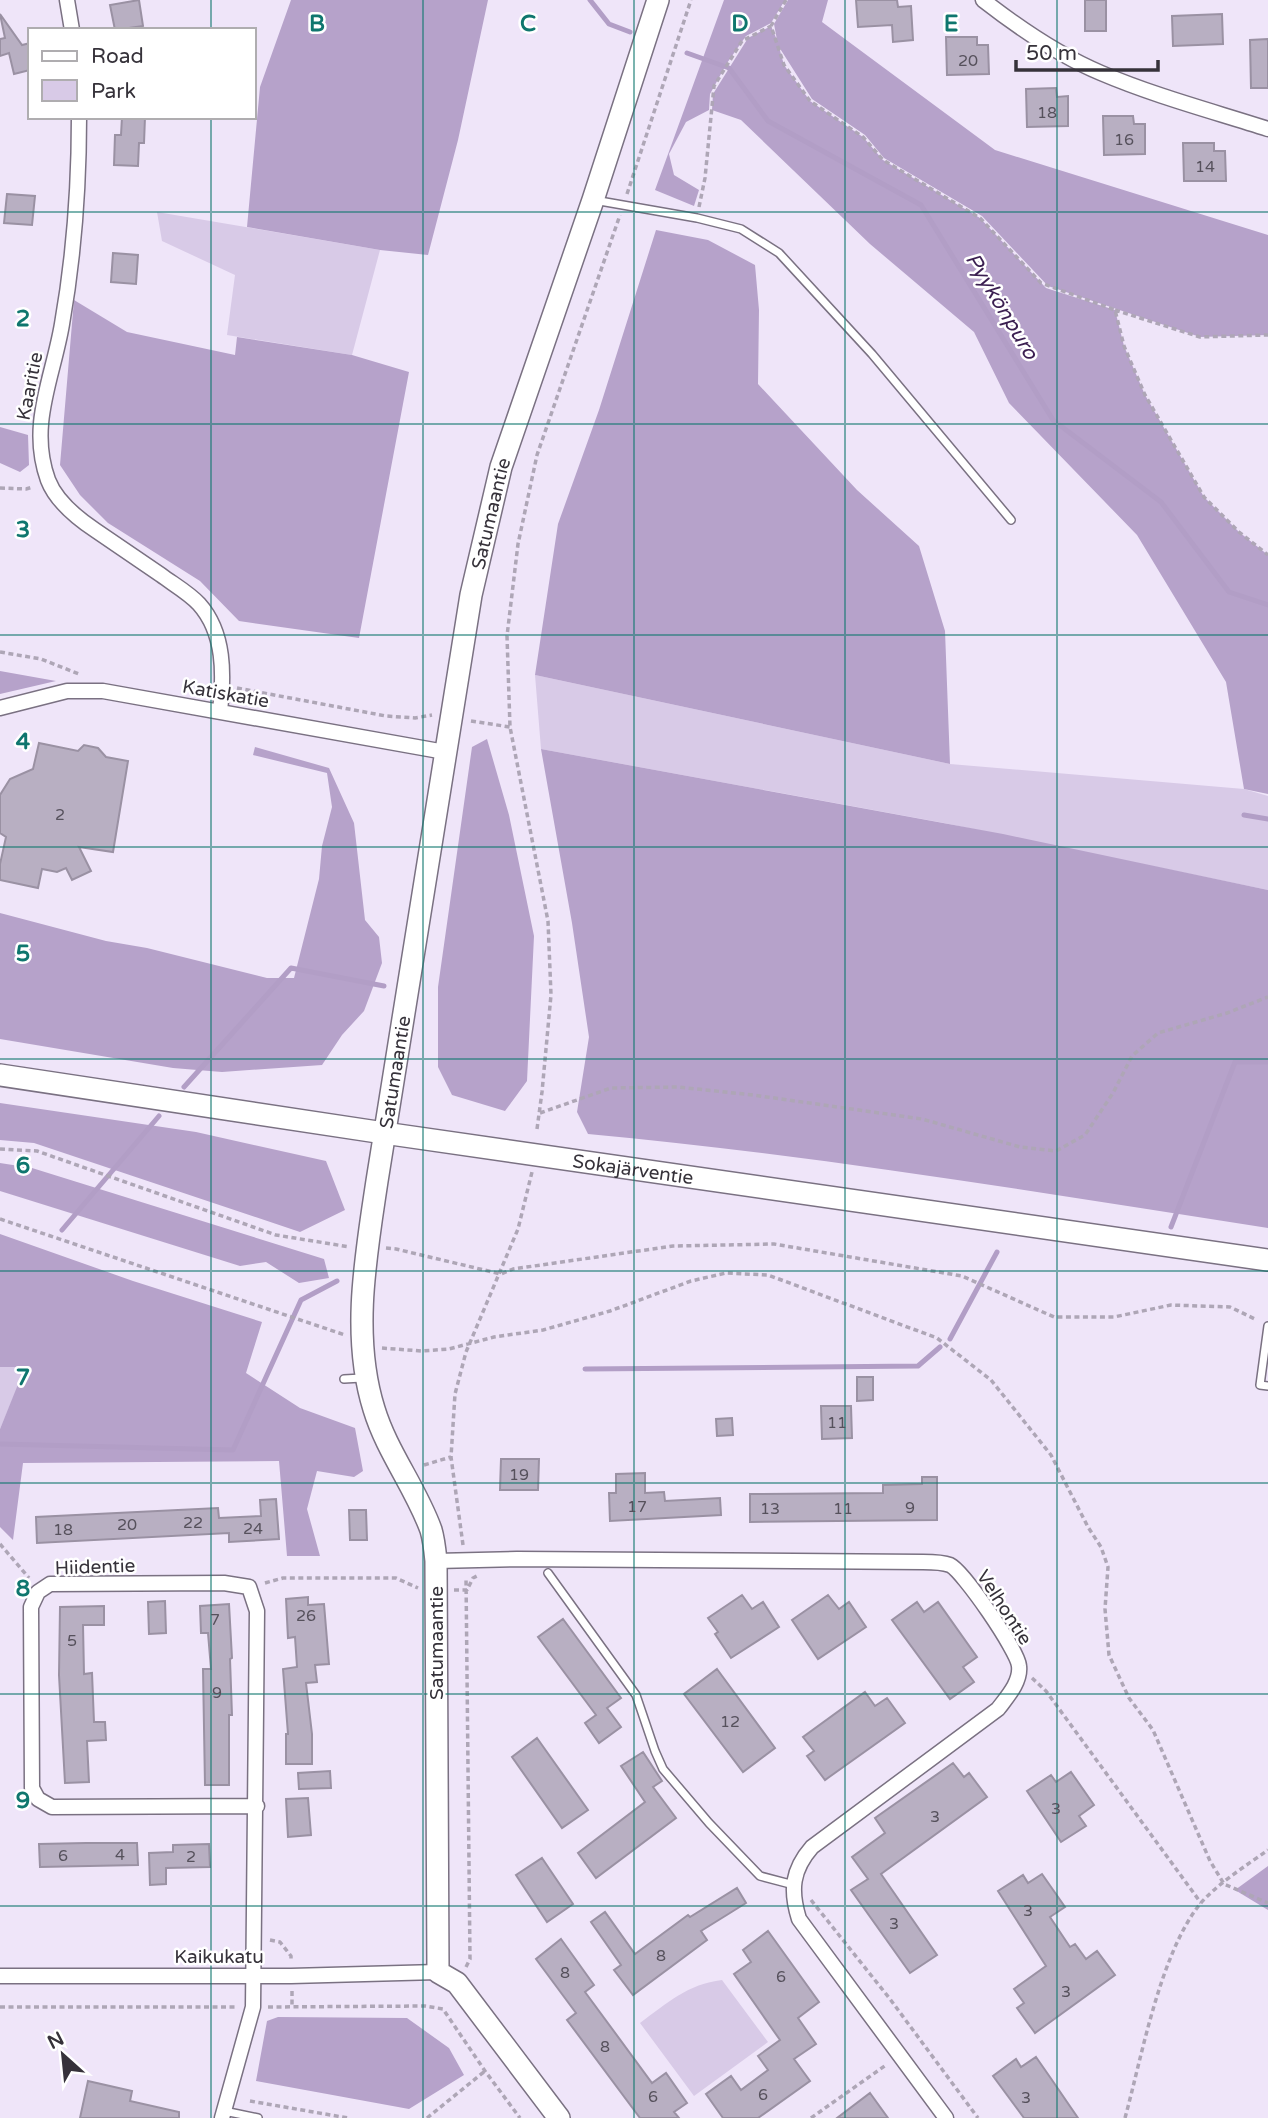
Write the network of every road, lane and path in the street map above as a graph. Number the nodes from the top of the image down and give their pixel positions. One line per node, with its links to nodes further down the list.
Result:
1 (67, 0): 7 (street)
2 (658, 0): 10 (street, Satumaantie)
3 (691, 0): 11 (path)
4 (786, 0): 6 (path)
5 (983, 0): 9 (street)
6 (771, 26): 12 (path); 13 (path)
7 (72, 28)
8 (79, 119): 15 (street, Kaaritie)
9 (1268, 129)
10 (593, 200): 11 (lane); 24 (street, Satumaantie)
11 (622, 206): 12 (lane); 25 (path)
12 (697, 218): 17 (lane)
13 (1115, 310): 14 (path); 18 (path)
14 (1268, 335)
15 (49, 483): 16 (path); 20 (street, Kaaritie)
16 (0, 488)
17 (1011, 520)
18 (1268, 555)
19 (0, 652): 21 (path)
20 (222, 685): 23 (street, Kaaritie); 24 (path)
21 (103, 691): 22 (street, Katiskatie); 23 (street, Katiskatie)
22 (0, 708)
23 (220, 711): 26 (street, Katiskatie)
24 (451, 719): 25 (path); 26 (street, Satumaantie)
25 (510, 727): 29 (path)
26 (446, 752): 31 (street, Satumaantie)
27 (1268, 997): 29 (path)
28 (0, 1075): 31 (street, Sokajärventie)
29 (539, 1113): 30 (path)
30 (537, 1129)
31 (384, 1133): 35 (street, Satumaantie); 36 (street, Sokajärventie)
32 (0, 1149): 35 (path)
33 (534, 1167): 37 (path)
34 (0, 1219): 39 (path)
35 (367, 1248): 37 (path); 39 (street, Satumaantie)
36 (1268, 1260)
37 (501, 1274): 38 (path); 40 (path)
38 (1268, 1326): 43 (lane)
39 (362, 1340): 40 (path); 41 (street, Satumaantie)
40 (470, 1343): 44 (path); 57 (path)
41 (367, 1378): 42 (lane); 48 (street, Satumaantie)
42 (344, 1379)
43 (1268, 1387)
44 (451, 1457): 45 (path); 47 (path)
45 (424, 1465)
46 (0, 1544): 53 (path)
47 (465, 1561): 48 (street, Velhontie); 52 (path); 54 (street, Velhontie)
48 (436, 1562): 51 (street, Satumaantie)
49 (548, 1573): 58 (lane)
50 (249, 1587): 51 (path); 53 (street, Hiidentie); 55 (street)
51 (436, 1590): 52 (path); 63 (street, Satumaantie)
52 (467, 1590): 66 (path)
53 (38, 1592): 55 (street, Hiidentie)
54 (1020, 1667): 58 (street, Velhontie); 59 (path)
55 (257, 1806): 61 (street)
56 (1268, 1850): 57 (path)
57 (1224, 1884): 59 (path); 60 (path)
58 (794, 1885): 70 (street); 80 (path)
59 (1201, 1903): 81 (path)
60 (1268, 1903)
61 (254, 1938): 62 (path); 65 (street)
62 (291, 1956)
63 (438, 1972): 65 (street, Kaikukatu); 66 (street)
64 (0, 1976): 65 (street, Kaikukatu)
65 (253, 1976): 68 (street)
66 (457, 1983): 69 (path); 77 (street)
67 (0, 2007): 68 (path)
68 (253, 2007): 69 (path); 72 (street)
69 (443, 2008): 71 (path)
70 (900, 2056): 78 (path); 79 (street)
71 (485, 2071): 75 (path); 76 (path)
72 (225, 2109): 73 (lane); 74 (path)
73 (258, 2118)
74 (348, 2118)
75 (427, 2118)
76 (520, 2118)
77 (559, 2118)
78 (811, 2118)
79 (946, 2118)
80 (978, 2118)
81 (1125, 2118)

